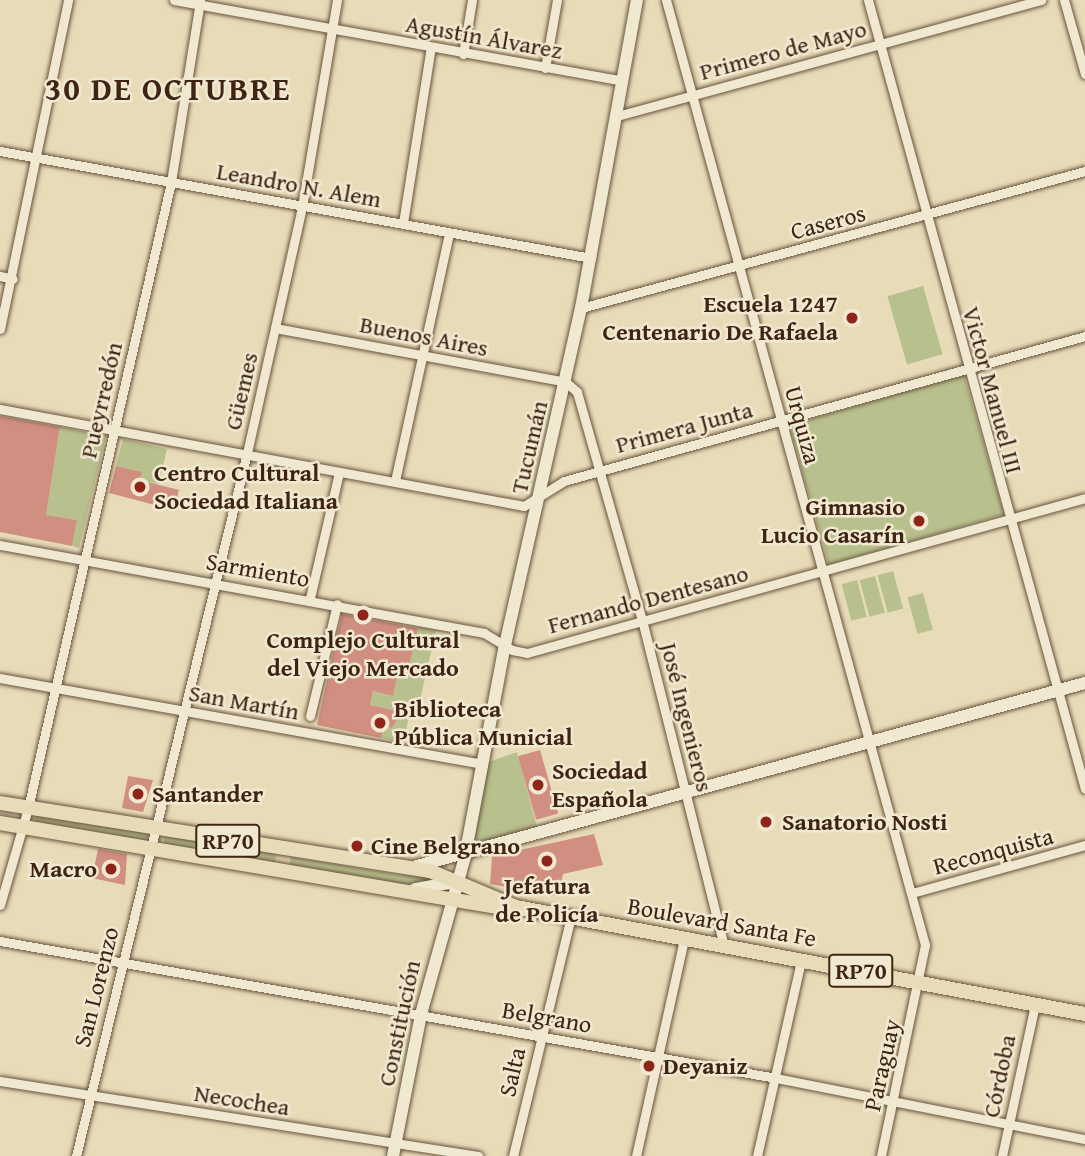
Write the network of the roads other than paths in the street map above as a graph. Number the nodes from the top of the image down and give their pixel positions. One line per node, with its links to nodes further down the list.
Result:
1 (68, 0): 22 (street)
2 (174, 0): 11 (street, Agustín Álvarez)
3 (337, 0): 12 (street, Güemes)
4 (472, 0): 15 (street)
5 (557, 0): 16 (street)
6 (638, 0): 18 (street, Tucumán)
7 (666, 0): 19 (street, Urquiza)
8 (868, 0): 13 (street, Victor Manuel III)
9 (1041, 0): 13 (street, Primero de Mayo)
10 (1064, 0): 17 (street)
11 (199, 2): 12 (street, Agustín Álvarez); 24 (street, Pueyrredón)
12 (332, 29): 14 (street, Agustín Álvarez); 25 (street, Güemes)
13 (880, 44): 19 (street, Primero de Mayo); 26 (street, Victor Manuel III)
14 (430, 47): 15 (street, Agustín Álvarez); 27 (street)
15 (463, 54): 16 (street, Agustín Álvarez)
16 (545, 68): 18 (street, Agustín Álvarez)
17 (1085, 74)
18 (623, 81): 20 (street, Tucumán)
19 (693, 96): 20 (street, Primero de Mayo); 30 (street, Urquiza)
20 (617, 116): 29 (street, Tucumán)
21 (0, 150): 22 (street, Leandro N. Alem)
22 (39, 157): 24 (street, Leandro N. Alem); 32 (street)
23 (1085, 171): 26 (street, Caseros)
24 (171, 182): 25 (street, Leandro N. Alem); 42 (street, Pueyrredón)
25 (302, 207): 27 (street, Leandro N. Alem); 35 (street, Güemes)
26 (928, 215): 30 (street, Caseros); 38 (street, Victor Manuel III)
27 (403, 223): 28 (street, Leandro N. Alem)
28 (449, 233): 29 (street, Leandro N. Alem); 37 (street)
29 (591, 258): 33 (street, Tucumán)
30 (739, 267): 33 (street, Caseros); 41 (street, Urquiza)
31 (0, 276): 32 (street)
32 (13, 279): 34 (street)
33 (581, 308): 39 (street, Tucumán)
34 (0, 328)
35 (275, 328): 37 (street, Buenos Aires); 43 (street, Güemes)
36 (1085, 335): 38 (street, Primera Junta)
37 (422, 355): 39 (street, Buenos Aires); 46 (street)
38 (968, 368): 41 (street, Primera Junta); 49 (street, Victor Manuel III)
39 (565, 382): 44 (street, José Ingenieros); 47 (street, Tucumán)
40 (0, 410): 42 (street, Primera Junta)
41 (782, 420): 44 (street, Primera Junta); 52 (street, Urquiza)
42 (114, 432): 43 (street, Primera Junta); 51 (street, Pueyrredón)
43 (247, 453): 45 (street, Primera Junta); 53 (street, Güemes)
44 (600, 470): 47 (street, Primera Junta); 56 (street, José Ingenieros)
45 (339, 472): 46 (street, Primera Junta); 54 (street)
46 (395, 481): 47 (street, Primera Junta)
47 (539, 497): 57 (street, Tucumán)
48 (1085, 498): 49 (street, Fernando Dentesano)
49 (1007, 519): 52 (street, Fernando Dentesano); 61 (street, Victor Manuel III)
50 (0, 545): 51 (street, Sarmiento)
51 (81, 560): 53 (street, Sarmiento); 60 (street, Pueyrredón)
52 (824, 571): 56 (street, Fernando Dentesano); 64 (street, Urquiza)
53 (216, 582): 54 (street, Sarmiento); 62 (street, Güemes)
54 (310, 598): 55 (street, Sarmiento)
55 (337, 604): 57 (street, Sarmiento); 63 (street)
56 (642, 620): 57 (street, Fernando Dentesano); 67 (street, José Ingenieros)
57 (505, 645): 65 (street, Tucumán)
58 (0, 678): 60 (street, San Martín)
59 (1085, 684): 61 (street)
60 (51, 688): 62 (street, San Martín); 69 (street, Pueyrredón)
61 (1056, 692): 64 (street); 66 (street, Victor Manuel III)
62 (185, 712): 65 (street, San Martín); 72 (street, Güemes)
63 (310, 716)
64 (870, 740): 67 (street); 81 (street, Urquiza)
65 (481, 764): 76 (street, Tucumán)
66 (1085, 789)
67 (685, 792): 76 (street); 88 (street, José Ingenieros)
68 (0, 803): 69 (main road, Boulevard Santa Fe / RP70)
69 (28, 807): 71 (street, Pueyrredón); 72 (main road, Boulevard Santa Fe / RP70)
70 (0, 823): 71 (main road, Boulevard Santa Fe / RP70)
71 (21, 827): 74 (main road, Boulevard Santa Fe / RP70); 83 (street, Pueyrredón)
72 (158, 829): 74 (street, San Lorenzo); 75 (main road, Boulevard Santa Fe / RP70)
73 (1085, 845): 81 (street, Reconquista)
74 (153, 850): 78 (main road, Boulevard Santa Fe / RP70); 90 (street, San Lorenzo)
75 (284, 850): 77 (main road, Boulevard Santa Fe / RP70); 78 (main road)
76 (466, 856): 77 (street); 79 (street, Tucumán)
77 (400, 869): 79 (main road, Boulevard Santa Fe / RP70)
78 (279, 871): 80 (main road, Boulevard Santa Fe / RP70)
79 (454, 882): 80 (street); 82 (street, Tucumán); 84 (main road, Boulevard Santa Fe / RP70)
80 (376, 887): 82 (main road, Boulevard Santa Fe / RP70)
81 (912, 893): 91 (street, Urquiza)
82 (449, 900): 84 (main road, Boulevard Santa Fe / RP70); 93 (street, Constitución)
83 (0, 905)
84 (516, 907): 85 (main road, Boulevard Santa Fe / RP70)
85 (571, 916): 86 (main road, Boulevard Santa Fe / RP70); 95 (street, Salta)
86 (684, 940): 88 (main road, Boulevard Santa Fe / RP70); 96 (street)
87 (0, 941): 90 (street, Belgrano)
88 (724, 947): 89 (main road, Boulevard Santa Fe / RP70)
89 (801, 960): 91 (main road, Boulevard Santa Fe / RP70); 97 (street)
90 (121, 962): 93 (street, Belgrano); 99 (street, San Lorenzo)
91 (920, 983): 92 (main road, Boulevard Santa Fe / RP70); 100 (street, Paraguay)
92 (1035, 1005): 94 (main road, Boulevard Santa Fe / RP70); 101 (street, Córdoba)
93 (421, 1014): 95 (street, Belgrano); 103 (street, Constitución)
94 (1085, 1014)
95 (540, 1036): 96 (street, Belgrano); 106 (street, Salta)
96 (657, 1056): 97 (street, Belgrano); 107 (street)
97 (776, 1078): 100 (street, Belgrano); 108 (street)
98 (0, 1081): 99 (street, Necochea)
99 (89, 1096): 103 (street, Necochea); 104 (street, San Lorenzo)
100 (894, 1101): 101 (street, Belgrano); 109 (street, Paraguay)
101 (1008, 1124): 102 (street, Belgrano); 110 (street, Córdoba)
102 (1085, 1139)
103 (394, 1150): 105 (street, Necochea)
104 (76, 1156)
105 (478, 1156)
106 (513, 1156)
107 (636, 1156)
108 (757, 1156)
109 (881, 1156)
110 (1002, 1156)

